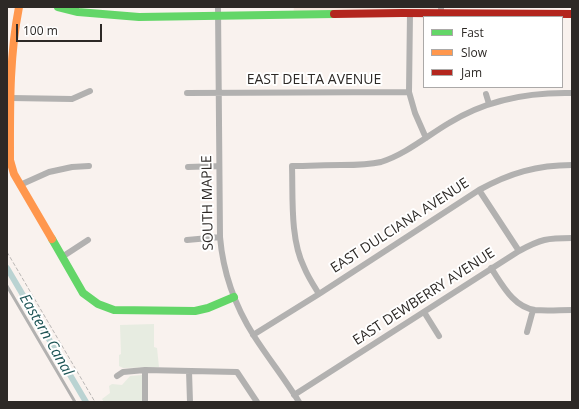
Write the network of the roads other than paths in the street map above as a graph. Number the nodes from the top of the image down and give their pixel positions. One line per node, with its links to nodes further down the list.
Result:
1 (19, 7): 9 (street)
2 (58, 7): 8 (street)
3 (218, 7): 8 (street, SOUTH MAPLE)
4 (390, 10): 7 (street); 8 (street)
5 (441, 10): 6 (street); 7 (street)
6 (570, 12)
7 (410, 13): 11 (street)
8 (218, 16): 13 (street, SOUTH MAPLE)
9 (9, 66): 16 (street)
10 (90, 91): 16 (street)
11 (409, 92): 13 (street, EAST DELTA AVENUE); 19 (street)
12 (187, 93): 13 (street, EAST DELTA AVENUE)
13 (218, 93): 22 (street, SOUTH MAPLE)
14 (572, 93): 17 (street)
15 (486, 94): 17 (street)
16 (11, 98): 18 (street)
17 (489, 104): 19 (street)
18 (9, 136): 24 (street)
19 (426, 138): 34 (street)
20 (572, 165): 25 (street, EAST DULCIANA AVENUE)
21 (89, 166): 24 (street)
22 (219, 166): 23 (street); 26 (street, SOUTH MAPLE)
23 (188, 167)
24 (20, 185): 31 (street)
25 (479, 190): 30 (street); 34 (street, EAST DULCIANA AVENUE)
26 (220, 237): 29 (street); 35 (street, SOUTH MAPLE)
27 (572, 238): 30 (street, EAST DEWBERRY AVENUE)
28 (88, 240): 31 (street)
29 (187, 240)
30 (519, 250): 32 (street, EAST DEWBERRY AVENUE)
31 (62, 256): 35 (street)
32 (491, 268): 36 (street); 38 (street, EAST DEWBERRY AVENUE)
33 (7, 286): 47 (lane)
34 (319, 294): 40 (street, EAST DULCIANA AVENUE)
35 (234, 297): 40 (street, SOUTH MAPLE)
36 (533, 310): 37 (street); 39 (street)
37 (572, 310)
38 (424, 312): 41 (street); 45 (street, EAST DEWBERRY AVENUE)
39 (527, 332)
40 (253, 335): 45 (street, SOUTH MAPLE)
41 (439, 336)
42 (145, 370): 43 (street); 44 (street); 48 (street)
43 (189, 370): 46 (street); 49 (street)
44 (117, 376)
45 (294, 394): 50 (street, SOUTH MAPLE)
46 (253, 401)
47 (75, 402)
48 (145, 402)
49 (190, 402)
50 (299, 402)

